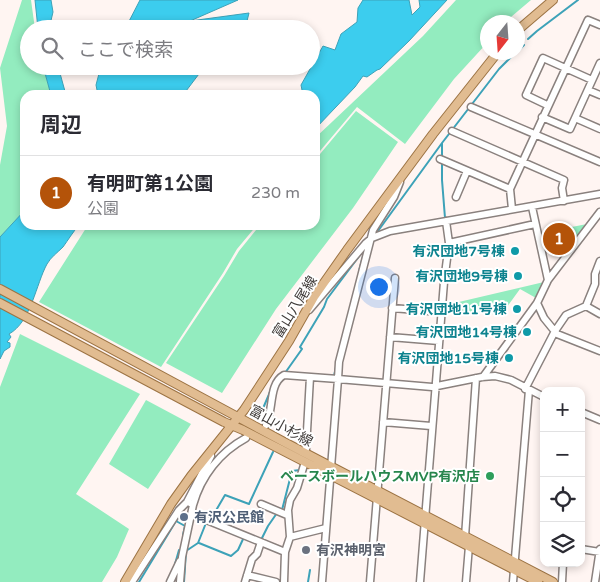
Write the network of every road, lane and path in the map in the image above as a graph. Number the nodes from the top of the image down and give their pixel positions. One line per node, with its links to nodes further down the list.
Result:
1 (553, 0): 2 (main road)
2 (525, 24)
3 (600, 25): 6 (street)
4 (492, 60): 21 (main road, 富山八尾線)
5 (600, 63): 7 (street)
6 (565, 67): 7 (street); 10 (street); 10 (street)
7 (592, 80): 8 (street)
8 (588, 90): 9 (street); 13 (street)
9 (600, 95)
10 (548, 105): 12 (street)
11 (471, 107): 16 (street)
12 (542, 117): 13 (street); 16 (street)
13 (575, 118): 14 (street)
14 (600, 129)
15 (452, 131): 18 (street)
16 (534, 134): 18 (street); 19 (street)
17 (440, 159): 20 (street)
18 (522, 162): 22 (street); 25 (street)
19 (600, 162)
20 (467, 170): 22 (street); 24 (street)
21 (403, 174): 31 (street); 43 (main road, 富山八尾線)
22 (510, 189): 27 (street)
23 (600, 194): 25 (street)
24 (456, 197)
25 (564, 200): 26 (street)
26 (532, 207): 27 (street); 30 (street)
27 (512, 209): 29 (street)
28 (600, 212): 35 (street)
29 (446, 221): 31 (street); 32 (street)
30 (535, 224): 32 (street); 35 (street)
31 (372, 238): 43 (street); 50 (street)
32 (449, 244): 41 (street)
33 (600, 261): 39 (street)
34 (395, 278): 40 (street)
35 (548, 280): 38 (street)
36 (0, 288): 56 (main road, 富山小杉線)
37 (0, 303): 59 (main road, 富山小杉線)
38 (537, 303): 44 (street); 49 (street)
39 (586, 306): 42 (street); 44 (street)
40 (392, 308): 41 (street); 45 (street)
41 (441, 312): 46 (street)
42 (600, 314)
43 (303, 317): 56 (main road, 富山八尾線)
44 (555, 331): 47 (street); 53 (street)
45 (390, 337): 46 (street); 51 (street)
46 (439, 342): 52 (street)
47 (600, 351)
48 (310, 377): 50 (street); 60 (street); 64 (street)
49 (480, 378): 52 (street); 53 (street); 75 (street)
50 (338, 379): 51 (street); 66 (street)
51 (386, 382): 52 (street); 58 (street)
52 (435, 385): 61 (street)
53 (527, 389): 54 (street); 82 (street)
54 (540, 395)
55 (585, 414): 57 (street)
56 (239, 417): 59 (main road, 富山八尾線); 66 (main road, 富山小杉線)
57 (600, 420)
58 (383, 422): 61 (street); 67 (street)
59 (232, 425): 63 (main road, 富山八尾線); 66 (main road, 富山小杉線)
60 (266, 425)
61 (431, 426): 72 (street)
62 (246, 438): 68 (street)
63 (220, 439): 68 (street); 85 (main road, 富山八尾線)
64 (306, 448)
65 (304, 465): 71 (street)
66 (331, 470): 67 (main road, 富山小杉線); 73 (street)
67 (377, 495): 72 (main road, 富山小杉線); 93 (street)
68 (190, 503): 70 (street); 86 (street)
69 (261, 504): 71 (street)
70 (192, 514): 76 (street); 81 (street)
71 (288, 515): 74 (street)
72 (425, 518): 75 (main road, 富山小杉線); 77 (main road, 富山小杉線); 94 (street)
73 (326, 528): 74 (street); 92 (street)
74 (290, 537): 80 (street)
75 (465, 537): 82 (main road, 富山小杉線)
76 (261, 542): 80 (street); 84 (street)
77 (469, 546): 82 (main road, 富山小杉線); 95 (street)
78 (585, 549): 79 (street)
79 (600, 551): 100 (street)
80 (285, 552): 91 (street)
81 (182, 556): 87 (street); 88 (street)
82 (514, 566): 96 (street); 97 (main road, 富山小杉線); 98 (main road, 富山小杉線)
83 (563, 567): 99 (street)
84 (247, 575): 89 (street); 90 (street)
85 (125, 582)
86 (132, 582)
87 (170, 582)
88 (180, 582)
89 (246, 582)
90 (276, 582)
91 (284, 582)
92 (322, 582)
93 (370, 582)
94 (420, 582)
95 (466, 582)
96 (513, 582)
97 (538, 582)
98 (552, 582)
99 (562, 582)
100 (595, 582)

